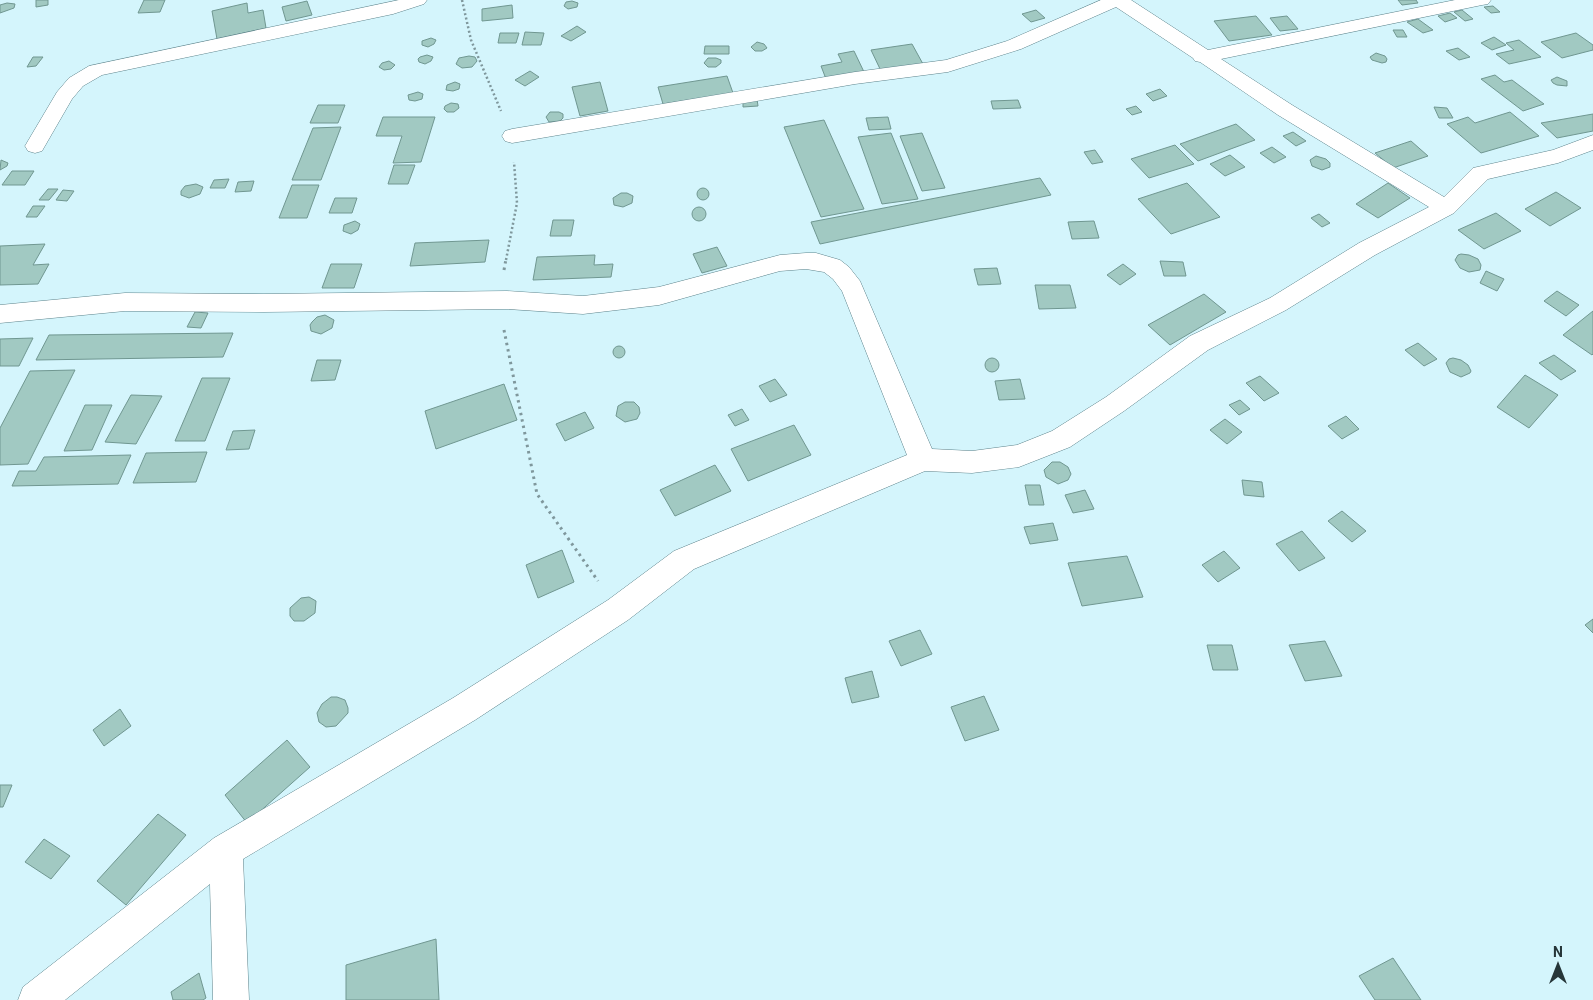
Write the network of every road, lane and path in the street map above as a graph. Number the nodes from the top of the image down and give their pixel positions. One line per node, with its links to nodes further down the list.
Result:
1 (418, 0): 7 (street)
2 (1118, 0): 4 (street); 5 (street)
3 (1482, 0): 4 (street)
4 (1202, 57): 8 (street)
5 (512, 136)
6 (1593, 142): 8 (street)
7 (35, 146)
8 (1446, 208): 10 (street)
9 (0, 314): 10 (street)
10 (922, 460): 11 (street)
11 (226, 850): 12 (street); 13 (street)
12 (36, 1000)
13 (231, 1000)

